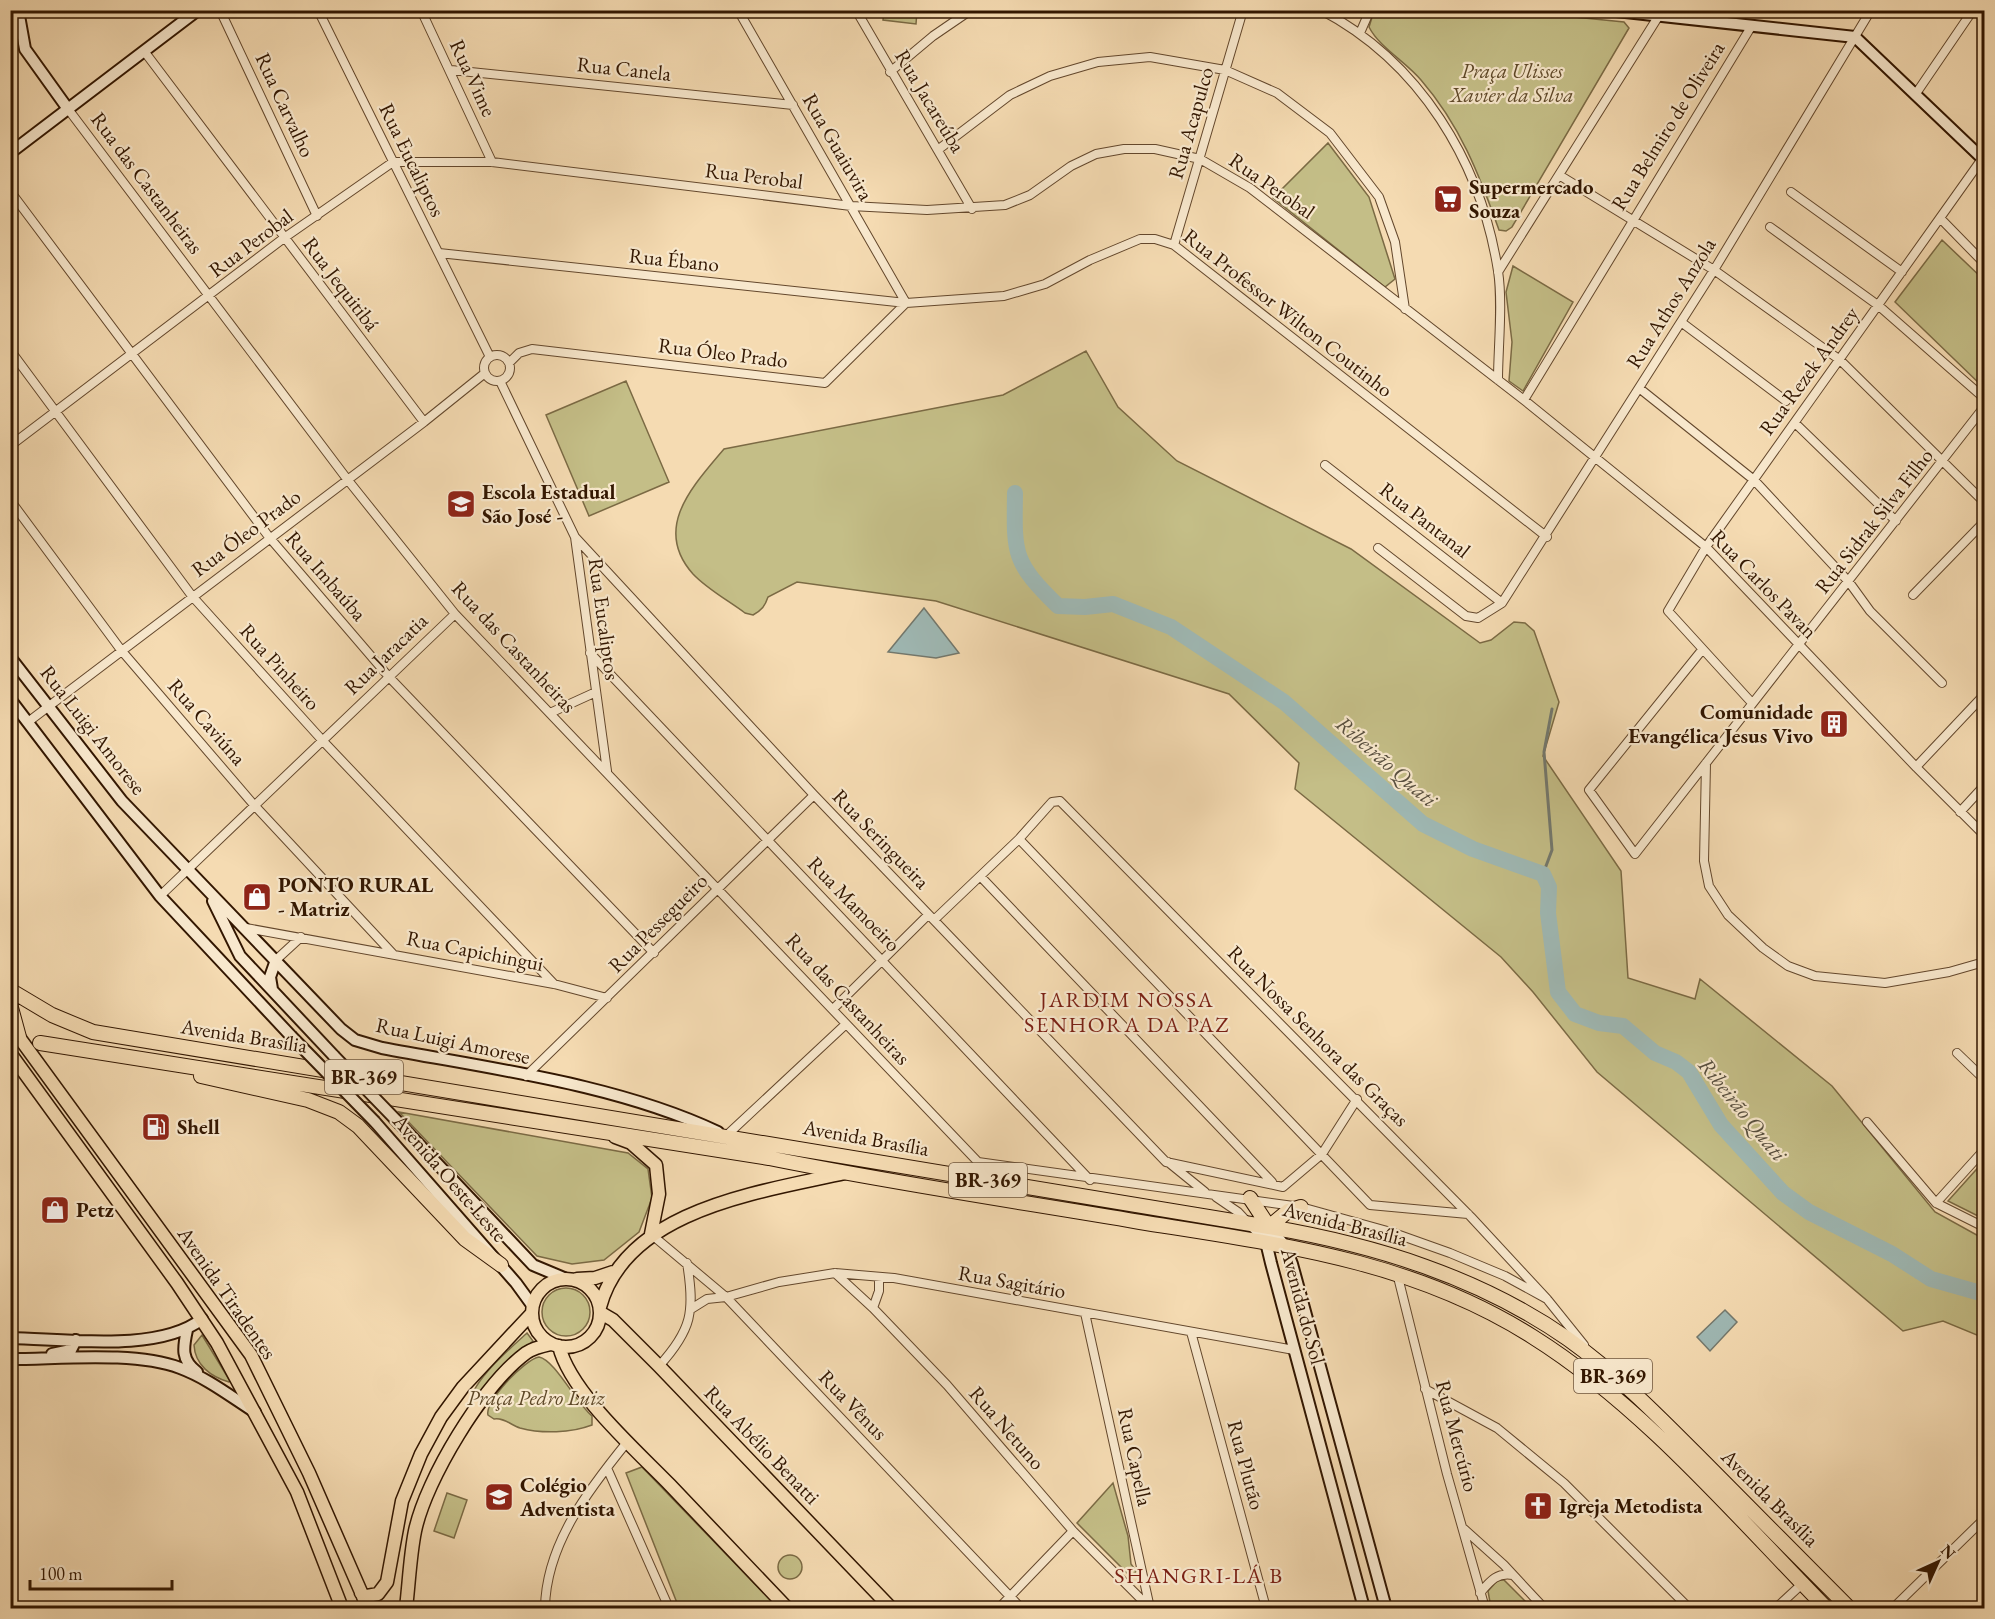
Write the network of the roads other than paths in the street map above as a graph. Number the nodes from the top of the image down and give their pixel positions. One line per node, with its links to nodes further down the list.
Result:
1 (198, 10): 20 (street)
2 (220, 10): 38 (street, Rua Carvalho)
3 (318, 10): 31 (street, Rua Eucaliptos)
4 (421, 10): 21 (street, Rua Vime)
5 (738, 10): 25 (street, Rua Guaiuvira)
6 (856, 10): 23 (street, Rua Jacareúba)
7 (971, 10): 23 (street)
8 (1243, 10): 22 (street, Rua Acapulco)
9 (1321, 10): 18 (street)
10 (1370, 10): 18 (street)
11 (1607, 10): 14 (street)
12 (1870, 10): 19 (street, Rua Athos Anzola)
13 (1973, 10): 24 (street)
14 (1626, 12): 16 (street)
15 (18, 15): 26 (street)
16 (1658, 16): 17 (street); 33 (street)
17 (1751, 27): 19 (street); 40 (street, Rua Belmiro de Oliveira)
18 (1360, 33): 47 (street)
19 (1855, 38): 24 (street); 46 (street, Rua Athos Anzola)
20 (144, 51): 26 (street); 42 (street, Rua Jequitibá)
21 (451, 70): 25 (street, Rua Canela); 32 (street, Rua Vime)
22 (1225, 70): 27 (street); 30 (street, Rua Acapulco); 52 (street)
23 (890, 72): 27 (street, Rua Jacareúba)
24 (1916, 95): 29 (street)
25 (793, 105): 36 (street, Rua Guaiuvira)
26 (68, 109): 28 (street); 49 (street, Rua das Castanheiras)
27 (939, 149): 37 (street, Rua Jacareúba)
28 (10, 153)
29 (1984, 158): 39 (street, Rua Rezek Andrey)
30 (1200, 159): 37 (street, Rua Perobal); 43 (street, Rua Acapulco); 52 (street, Rua Perobal)
31 (393, 162): 32 (street, Rua Perobal); 38 (street, Rua Perobal); 44 (street, Rua Eucaliptos)
32 (492, 162): 36 (street, Rua Perobal)
33 (1559, 175): 40 (street); 47 (street)
34 (10, 191): 55 (street, Rua Imbaúba)
35 (1791, 192): 48 (street)
36 (852, 206): 37 (street, Rua Perobal); 50 (street, Rua Guaiuvira)
37 (972, 209)
38 (317, 216): 42 (street, Rua Perobal)
39 (1940, 218): 45 (street); 48 (street, Rua Rezek Andrey)
40 (1631, 220): 46 (street); 64 (street, Rua Belmiro de Oliveira)
41 (1770, 227): 51 (street)
42 (284, 238): 49 (street, Rua Perobal); 68 (street, Rua Jequitibá)
43 (1174, 245): 50 (street, Rua Professor Wilton Coutinho); 82 (street, Rua Professor Wilton Coutinho)
44 (439, 253): 50 (street, Rua Ébano); 56 (street, Rua Eucaliptos)
45 (1984, 263)
46 (1714, 270): 53 (street, Rua Athos Anzola); 57 (street)
47 (1498, 272): 60 (street)
48 (1902, 272): 51 (street, Rua Rezek Andrey)
49 (210, 297): 55 (street, Rua Perobal); 74 (street, Rua das Castanheiras)
50 (906, 303): 58 (street, Rua Óleo Prado)
51 (1879, 306): 57 (street, Rua Rezek Andrey); 63 (street)
52 (1405, 309): 60 (street, Rua Perobal)
53 (1681, 322): 62 (street, Rua Athos Anzola); 65 (street)
54 (10, 350): 67 (street, Rua Pinheiro)
55 (134, 354): 67 (street, Rua Perobal); 80 (street, Rua Imbaúba)
56 (490, 357): 58 (street); 59 (street)
57 (1840, 360): 69 (street, Rua Rezek Andrey); 72 (street)
58 (509, 363): 61 (street)
59 (485, 373): 61 (street); 68 (street, Rua Óleo Prado)
60 (1498, 380): 64 (street, Rua Carlos Pavan)
61 (500, 381): 81 (street, Rua Eucaliptos)
62 (1639, 388): 71 (street, Rua Athos Anzola); 75 (street)
63 (1984, 398)
64 (1524, 400): 71 (street, Rua Carlos Pavan)
65 (1786, 401)
66 (1984, 407): 72 (street, Rua Sidrak Silva Filho)
67 (57, 411): 70 (street, Rua Perobal); 87 (street, Rua Pinheiro)
68 (424, 422): 74 (street, Rua Óleo Prado)
69 (1795, 423): 75 (street, Rua Rezek Andrey); 78 (street)
70 (10, 446)
71 (1596, 459): 82 (street, Rua Athos Anzola); 83 (street, Rua Carlos Pavan)
72 (1944, 461): 77 (street); 78 (street, Rua Sidrak Silva Filho)
73 (1324, 465): 88 (street, Rua Pantanal)
74 (347, 479): 80 (street, Rua Óleo Prado); 89 (street, Rua das Castanheiras)
75 (1754, 480): 83 (street, Rua Rezek Andrey); 85 (street)
76 (10, 500): 92 (street, Rua Caviúna)
77 (1984, 501)
78 (1896, 522): 85 (street, Rua Sidrak Silva Filho)
79 (1984, 522): 86 (street)
80 (269, 537): 87 (street, Rua Óleo Prado); 95 (street, Rua Imbaúba)
81 (575, 537): 93 (street, Rua Eucaliptos); 109 (street, Rua Seringueira)
82 (1547, 537): 88 (street, Rua Athos Anzola)
83 (1706, 547): 90 (street, Rua Carlos Pavan); 91 (street, Rua Rezek Andrey)
84 (1378, 548): 88 (street, Rua Athos Anzola)
85 (1849, 582): 90 (street, Rua Sidrak Silva Filho); 96 (street)
86 (1913, 595)
87 (192, 596): 92 (street, Rua Óleo Prado); 104 (street, Rua Pinheiro)
88 (1503, 603)
89 (455, 614): 95 (street, Rua Jaracatia); 102 (street, Rua das Castanheiras)
90 (1799, 646): 100 (street, Rua Sidrak Silva Filho); 106 (street, Rua Carlos Pavan)
91 (1702, 650): 100 (street); 105 (street, Rua Sidrak Silva Filho)
92 (121, 651): 101 (street, Rua Óleo Prado); 110 (street, Rua Caviúna)
93 (591, 653): 97 (street, Rua Eucaliptos); 114 (street, Rua Mamoeiro)
94 (10, 657): 101 (street, Rua Luigi Amorese)
95 (389, 677): 104 (street, Rua Jaracatia); 123 (street, Rua Imbaúba)
96 (1942, 683)
97 (596, 692): 102 (street); 107 (street, Rua Eucaliptos)
98 (1984, 695): 106 (street)
99 (10, 699): 103 (street)
100 (1752, 703): 105 (street, Rua Sidrak Silva Filho)
101 (48, 706): 103 (street, Rua Óleo Prado); 115 (street, Rua Luigi Amorese)
102 (550, 713): 107 (street, Rua das Castanheiras)
103 (28, 722): 119 (street)
104 (322, 741): 110 (street, Rua Jaracatia); 128 (street, Rua Pinheiro)
105 (1706, 761): 127 (street)
106 (1916, 767): 111 (street, Rua Carlos Pavan)
107 (607, 771): 117 (street, Rua das Castanheiras)
108 (1984, 786): 111 (street)
109 (814, 795): 114 (street, Rua Pessegueiro); 120 (street, Rua Seringueira)
110 (254, 805): 115 (street, Rua Jaracatia); 124 (street, Rua Caviúna)
111 (1960, 812): 112 (street, Rua Carlos Pavan)
112 (1984, 835)
113 (1020, 839): 116 (street); 145 (street, Rua Nossa Senhora das Graças); 150 (street)
114 (768, 840): 117 (street, Rua Pessegueiro); 126 (street, Rua Mamoeiro)
115 (187, 870): 118 (street, Rua Luigi Amorese); 119 (street, Rua Jaracatia)
116 (981, 877): 120 (street); 155 (street)
117 (718, 888): 123 (street, Rua Pessegueiro); 133 (street, Rua das Castanheiras)
118 (211, 896): 121 (street, Rua Luigi Amorese); 130 (street)
119 (160, 897): 168 (street, Avenida Oeste Leste, bridge)
120 (931, 917): 126 (street); 151 (street, Rua Seringueira)
121 (246, 928): 122 (street, Rua Capichingui); 125 (street, Rua Luigi Amorese)
122 (301, 937): 124 (street, Rua Capichingui); 125 (street)
123 (654, 952): 131 (street, Rua Pessegueiro)
124 (393, 954): 128 (street, Rua Capichingui)
125 (276, 960): 130 (street); 141 (street, Rua Luigi Amorese)
126 (883, 960): 133 (street); 154 (street, Rua Mamoeiro)
127 (1984, 962)
128 (554, 984): 131 (street, Rua Capichingui)
129 (10, 990): 148 (highway, Avenida Brasília / BR-369)
130 (276, 994): 173 (street, bridge)
131 (607, 998): 141 (street, Rua Pessegueiro)
132 (10, 1004): 135 (highway)
133 (834, 1010): 134 (street, Rua das Castanheiras)
134 (846, 1024): 148 (street); 152 (street, Rua das Castanheiras)
135 (15, 1031): 144 (main road, Avenida Tiradentes)
136 (40, 1043): 139 (highway, Avenida Brasília / BR-369)
137 (10, 1053): 143 (main road, Avenida Tiradentes)
138 (1957, 1053): 142 (street)
139 (140, 1059): 147 (highway, Avenida Brasília / BR-369); 168 (highway)
140 (10, 1063): 143 (main road)
141 (526, 1076): 148 (street, Rua Luigi Amorese)
142 (1984, 1079)
143 (32, 1082): 144 (main road); 181 (main road, Avenida Tiradentes)
144 (64, 1097): 188 (main road, Avenida Tiradentes)
145 (1357, 1099): 150 (street); 160 (street, Rua Nossa Senhora das Graças)
146 (1867, 1122): 158 (street)
147 (606, 1133): 153 (highway, Avenida Brasília / BR-369); 164 (main road)
148 (726, 1136): 161 (highway, Avenida Brasília / BR-369)
149 (1984, 1150): 158 (street)
150 (1322, 1154): 155 (street); 160 (street)
151 (1167, 1161): 155 (street); 156 (street, Rua Seringueira)
152 (984, 1165): 154 (street, Avenida Brasília)
153 (845, 1173): 164 (main road); 165 (highway, Avenida Brasília / BR-369)
154 (1090, 1180): 156 (street, Avenida Brasília)
155 (1273, 1184)
156 (1208, 1193): 157 (street, Avenida Brasília); 161 (street, Rua Seringueira)
157 (1250, 1198): 159 (street, Avenida Brasília); 162 (highway)
158 (1936, 1203): 163 (street)
159 (1301, 1207): 162 (highway); 175 (street, Avenida Brasília)
160 (1468, 1214): 175 (street, Rua Nossa Senhora das Graças)
161 (1250, 1224): 162 (highway, Avenida Brasília / BR-369); 165 (street, Rua Seringueira)
162 (1269, 1227): 165 (street, Avenida do Sol); 166 (street, Avenida do Sol); 191 (highway, Avenida Brasília / BR-369)
163 (1984, 1227)
164 (651, 1234): 167 (street, Rua Vênus); 169 (main road)
165 (1266, 1242): 166 (highway, Avenida Brasília / BR-369); 187 (street, Avenida do Sol)
166 (1285, 1246): 170 (highway, Avenida Brasília / BR-369); 195 (street, Avenida do Sol)
167 (687, 1263): 174 (street, Rua Vênus); 178 (street)
168 (501, 1265): 177 (street, Avenida Oeste Leste)
169 (613, 1272): 173 (main road); 179 (main road)
170 (1396, 1272): 194 (street, Rua Mercúrio); 206 (highway, Avenida Brasília / BR-369)
171 (835, 1273): 172 (street, Rua Sagitário); 174 (street, Rua Sagitário); 176 (street, Rua Netuno)
172 (879, 1277): 176 (street); 180 (street, Rua Sagitário)
173 (570, 1279): 177 (main road); 179 (main road)
174 (726, 1297): 178 (street, Rua Sagitário); 209 (street, Rua Vênus)
175 (1547, 1299): 191 (street, Rua Nossa Senhora das Graças)
176 (873, 1308): 204 (street, Rua Netuno)
177 (532, 1309): 186 (main road); 201 (main road)
178 (691, 1309): 192 (street)
179 (601, 1310): 186 (main road); 192 (main road, Rua Abélio Benatti)
180 (1085, 1313): 183 (street, Rua Sagitário); 219 (street, Rua Capella)
181 (202, 1319): 182 (street); 188 (main road); 197 (main road, Avenida Tiradentes)
182 (187, 1330): 185 (street); 193 (street)
183 (1191, 1332): 187 (street, Rua Sagitário); 220 (street, Rua Plutão)
184 (10, 1338): 185 (street)
185 (76, 1340): 190 (street)
186 (555, 1345): 198 (main road); 203 (main road)
187 (1294, 1350): 196 (street, Avenida do Sol)
188 (250, 1355): 207 (main road, Avenida Tiradentes)
189 (10, 1359): 190 (street)
190 (28, 1359): 193 (street)
191 (1595, 1360): 228 (highway, Avenida Brasília / BR-369)
192 (659, 1366): 216 (main road, Rua Abélio Benatti)
193 (204, 1378): 197 (street)
194 (1425, 1389): 202 (street, Rua Mercúrio); 225 (street)
195 (1326, 1395): 196 (street); 222 (street, Avenida do Sol)
196 (1307, 1398): 221 (street, Avenida do Sol)
197 (256, 1413): 210 (main road, Avenida Tiradentes)
198 (628, 1441): 199 (street); 215 (main road)
199 (607, 1468): 213 (street); 214 (street)
200 (1984, 1519): 229 (street)
201 (397, 1524): 203 (main road); 207 (main road)
202 (1463, 1528): 205 (street); 208 (street, Rua Mercúrio)
203 (415, 1530): 212 (main road)
204 (1073, 1531): 209 (street); 219 (street, Rua Netuno)
205 (1514, 1575): 208 (street); 224 (street)
206 (1802, 1584): 226 (street); 227 (highway, Avenida Brasília / BR-369)
207 (361, 1593): 211 (main road, Avenida Tiradentes)
208 (1480, 1593): 223 (street, Rua Mercúrio)
209 (1010, 1597): 217 (street); 218 (street, Rua Vênus)
210 (342, 1608)
211 (368, 1608)
212 (406, 1608)
213 (545, 1608)
214 (669, 1608)
215 (787, 1608)
216 (891, 1608)
217 (999, 1608)
218 (1021, 1608)
219 (1150, 1608)
220 (1266, 1608)
221 (1364, 1608)
222 (1386, 1608)
223 (1485, 1608)
224 (1544, 1608)
225 (1689, 1608)
226 (1776, 1608)
227 (1826, 1608)
228 (1849, 1608)
229 (1893, 1608)

